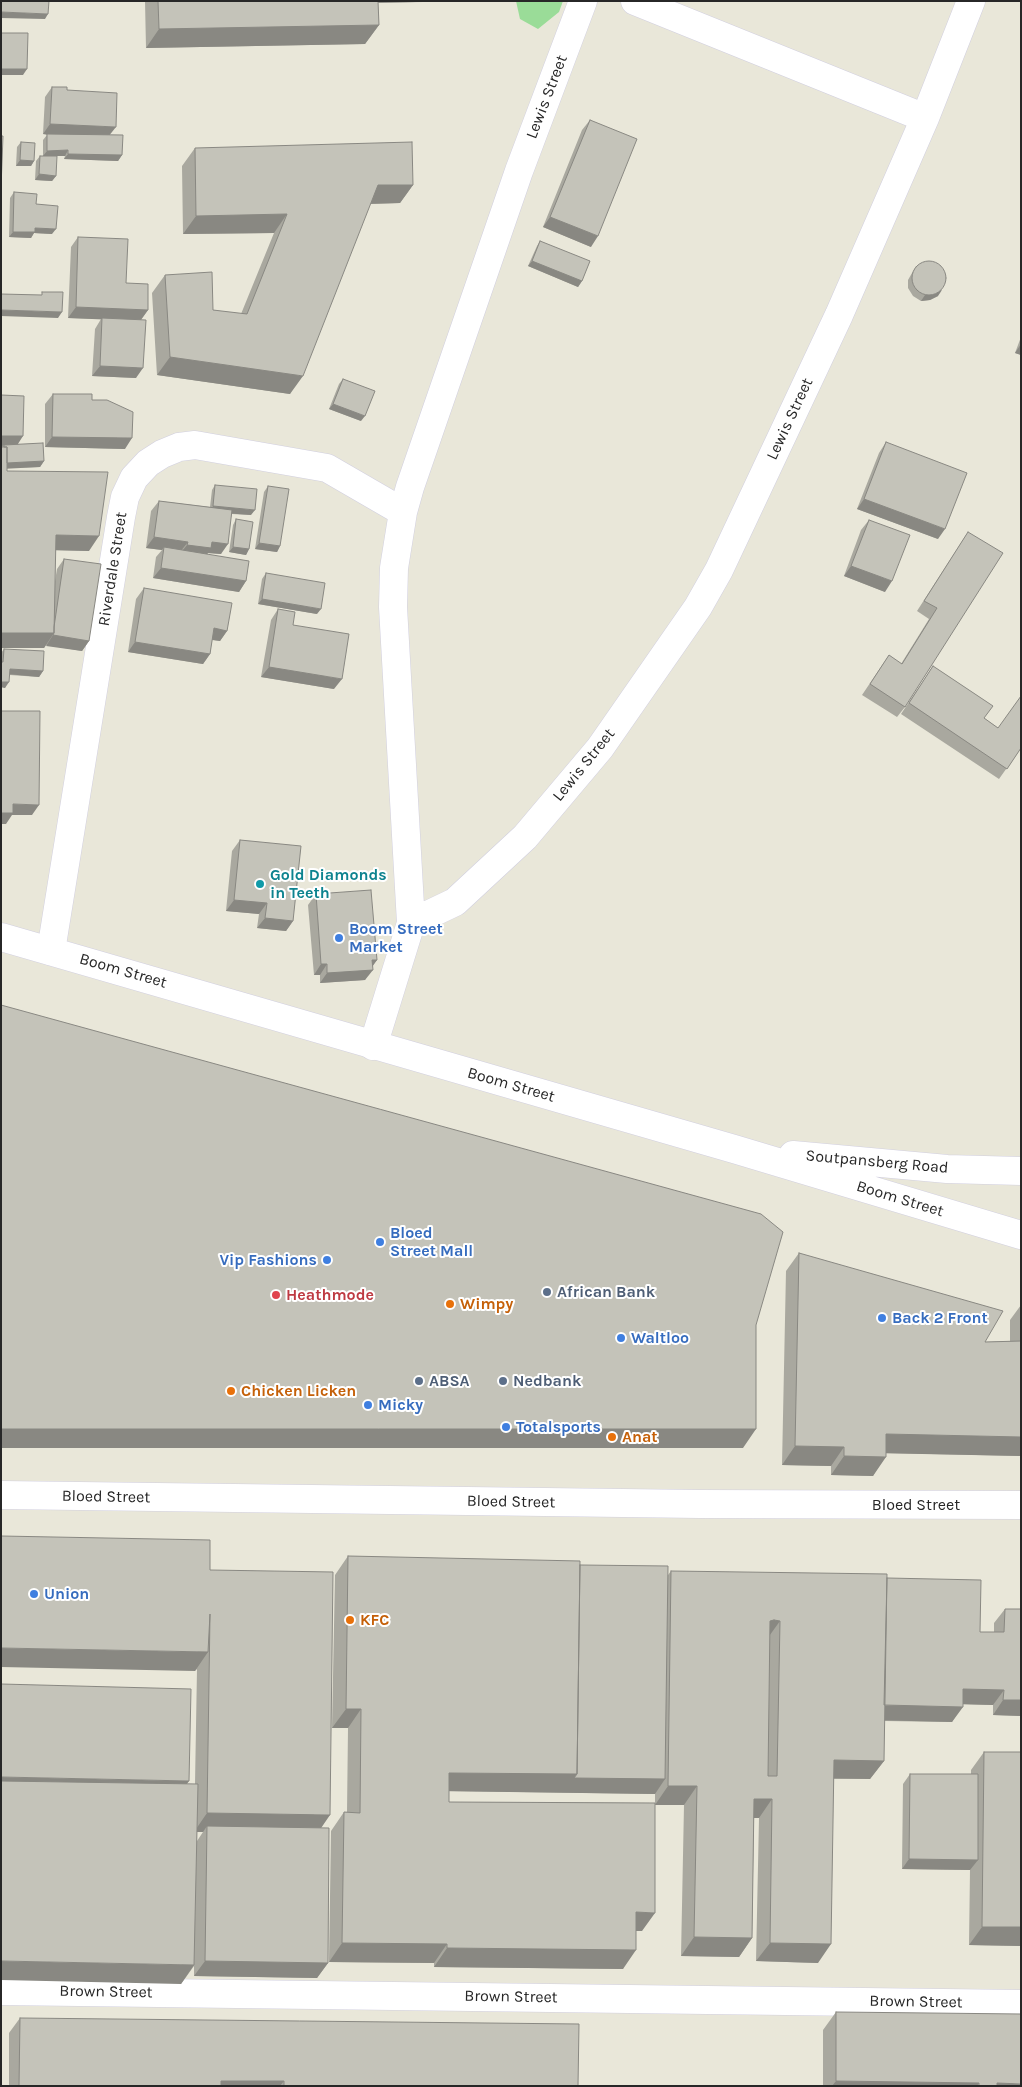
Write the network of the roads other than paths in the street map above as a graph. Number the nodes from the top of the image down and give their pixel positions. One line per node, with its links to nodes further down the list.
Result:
1 (583, 1): 5 (street, Lewis Street)
2 (635, 1): 4 (street)
3 (971, 1): 4 (street, Lewis Street)
4 (925, 118): 6 (street, Lewis Street)
5 (403, 512): 6 (street, Lewis Street); 8 (street, Riverdale Street)
6 (411, 923): 9 (street, Lewis Street)
7 (1, 937): 8 (street, Boom Street)
8 (51, 951): 9 (street, Boom Street)
9 (373, 1046): 10 (street, Boom Street)
10 (734, 1149): 11 (street, Soutpansberg Road); 12 (street, Boom Street)
11 (1021, 1171)
12 (1021, 1235)
13 (1, 1495): 14 (street, Bloed Street)
14 (1021, 1506)
15 (1, 1991): 16 (street, Brown Street)
16 (1021, 2004)

